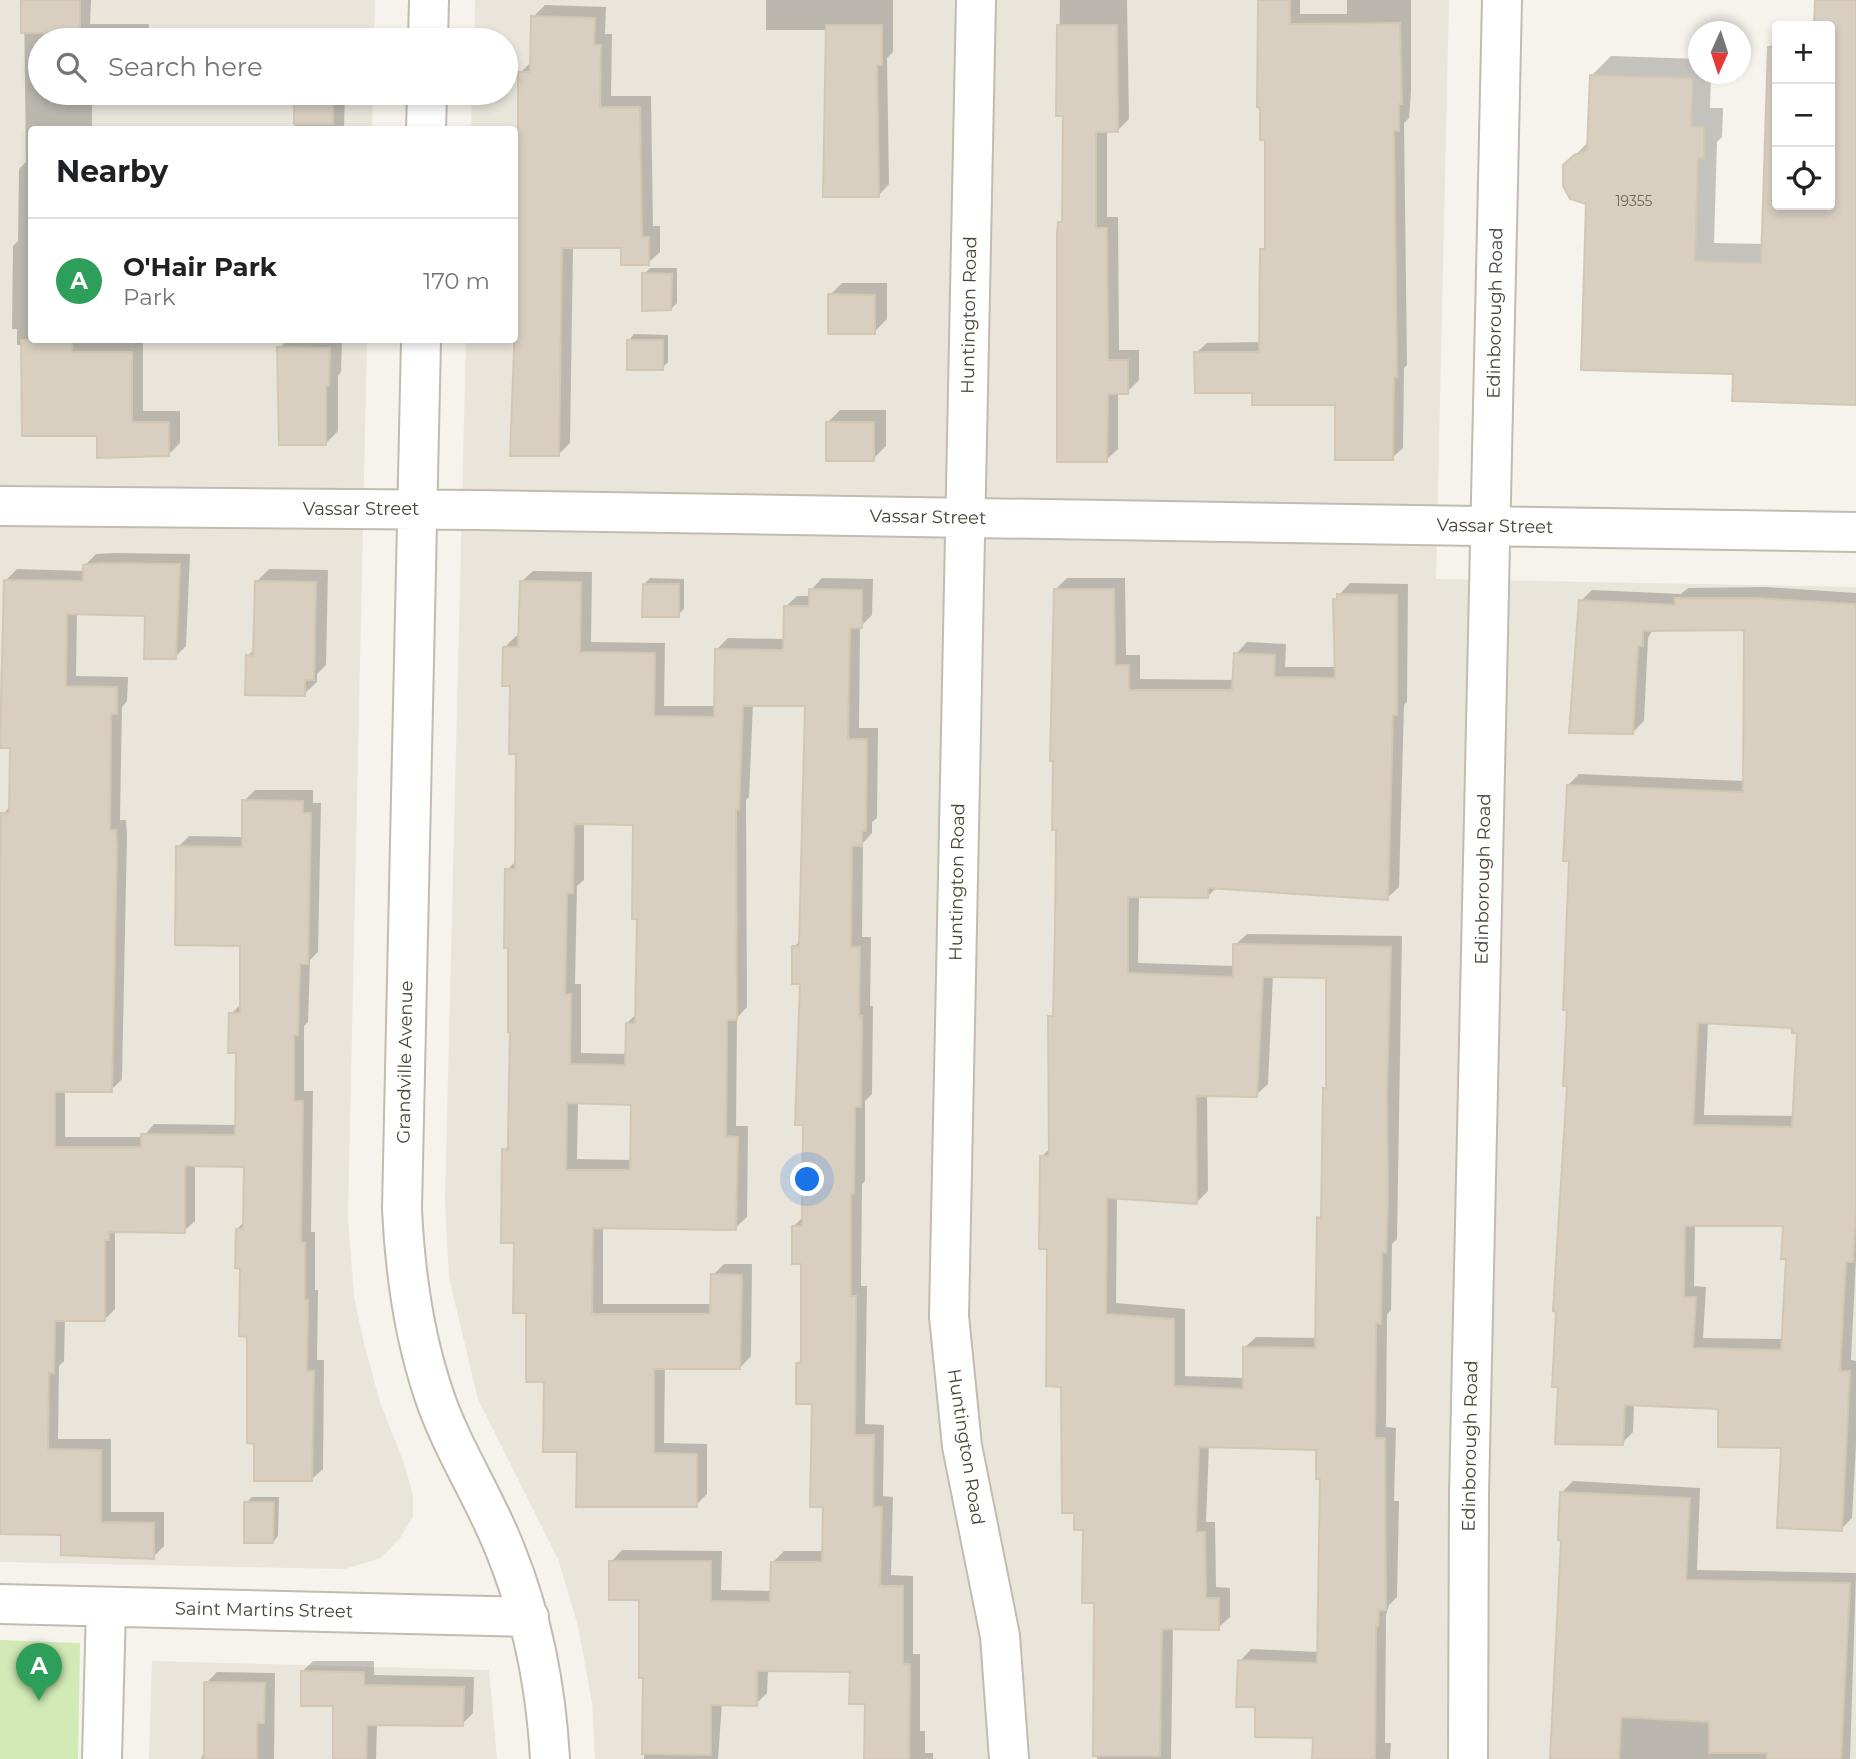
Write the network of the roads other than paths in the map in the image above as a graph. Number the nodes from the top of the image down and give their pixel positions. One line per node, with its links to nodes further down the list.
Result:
1 (429, 0): 4 (street)
2 (976, 0): 10 (street, Huntington Road)
3 (1502, 0): 11 (street, Edinborough Road)
4 (428, 28)
5 (427, 105): 6 (street)
6 (426, 126)
7 (421, 343): 9 (street, Grandville Avenue)
8 (0, 506): 9 (street, Vassar Street)
9 (418, 510): 10 (street, Vassar Street); 15 (street, Grandville Avenue)
10 (964, 518): 11 (street, Vassar Street); 18 (street, Huntington Road)
11 (1490, 525): 12 (street, Vassar Street); 19 (street, Edinborough Road)
12 (1856, 533)
13 (0, 1604): 14 (street, Saint Martins Street)
14 (106, 1606): 15 (street, Saint Martins Street); 16 (street)
15 (529, 1617): 17 (street, Grandville Avenue)
16 (102, 1759)
17 (550, 1759)
18 (1009, 1759)
19 (1468, 1759)

